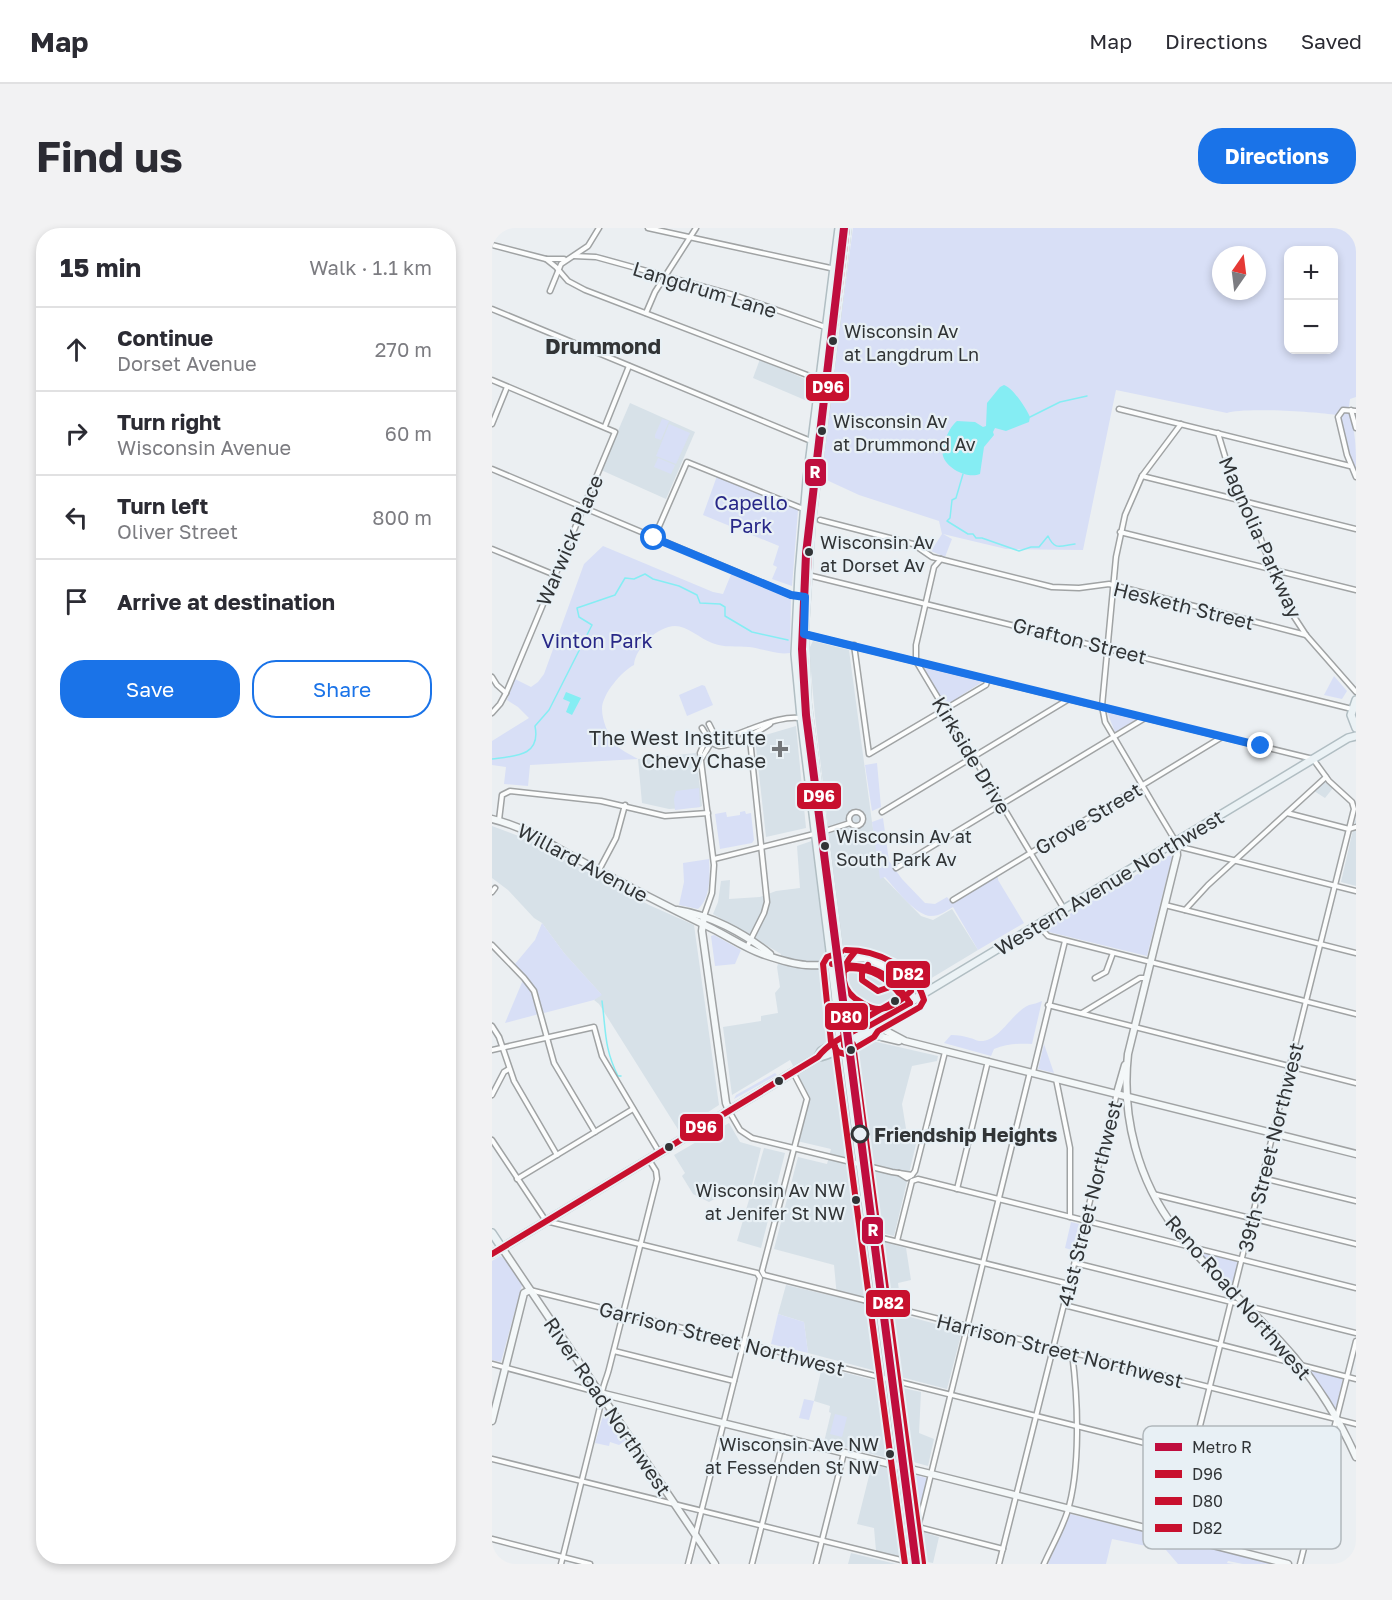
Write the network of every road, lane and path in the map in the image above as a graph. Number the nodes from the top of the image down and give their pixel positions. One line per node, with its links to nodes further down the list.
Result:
1 (599, 228): 7 (street)
2 (648, 228): 5 (street)
3 (696, 228): 5 (street)
4 (844, 228): 12 (main road)
5 (691, 237): 12 (street); 14 (street)
6 (492, 245): 10 (street)
7 (588, 246): 8 (street); 9 (street)
8 (574, 256): 9 (street, Langdrum Lane); 11 (street)
9 (591, 256): 14 (street, Langdrum Lane)
10 (546, 259): 11 (street); 13 (street)
11 (565, 259): 13 (street)
12 (838, 269): 18 (main road)
13 (559, 271): 15 (street); 17 (street)
14 (665, 276): 17 (street); 18 (street, Langdrum Lane)
15 (550, 291)
16 (492, 309): 19 (street)
17 (646, 313): 21 (street)
18 (831, 328): 21 (main road)
19 (629, 365): 27 (street); 30 (street)
20 (492, 380): 22 (street)
21 (824, 382): 30 (main road)
22 (507, 387): 25 (street); 27 (street)
23 (1119, 409): 26 (street)
24 (1354, 410): 28 (street); 31 (street)
25 (492, 424)
26 (1181, 424): 29 (street); 33 (street)
27 (604, 426): 36 (street, Warwick Place)
28 (1356, 429)
29 (1218, 433): 31 (street); 35 (street, Magnolia Parkway)
30 (817, 442): 37 (main road)
31 (1350, 466): 34 (street)
32 (492, 468): 36 (street)
33 (1142, 476): 35 (street); 40 (street)
34 (1356, 477)
35 (1241, 500): 39 (street); 46 (street, Magnolia Parkway)
36 (583, 508): 41 (street); 48 (street, Warwick Place)
37 (808, 510): 41 (street); 47 (main road); 51 (main road)
38 (820, 520): 43 (street, Hesketh Street)
39 (1356, 529)
40 (1120, 532): 46 (street); 49 (street)
41 (654, 538): 51 (street)
42 (492, 549): 48 (street)
43 (930, 556): 44 (street, Hesketh Street); 45 (street)
44 (941, 559): 45 (street); 49 (street, Hesketh Street)
45 (934, 567): 52 (street)
46 (1273, 569): 50 (street); 54 (street, Magnolia Parkway)
47 (806, 574): 51 (main road); 52 (street, Grafton Street)
48 (555, 575): 61 (street, Warwick Place)
49 (1113, 586): 54 (street, Hesketh Street); 56 (street)
50 (1356, 590)
51 (801, 596): 53 (main road); 68 (main road)
52 (927, 602): 56 (street, Grafton Street); 57 (street)
53 (804, 634): 55 (street); 70 (main road)
54 (1306, 635): 60 (street, Magnolia Parkway)
55 (854, 645): 57 (street); 66 (street)
56 (1108, 647): 64 (street); 65 (street, Grafton Street)
57 (916, 661): 59 (street); 66 (street, Kirkside Drive)
58 (492, 677): 61 (street)
59 (988, 679): 62 (street); 66 (street)
60 (1356, 692)
61 (506, 693): 67 (street, Warwick Place)
62 (1070, 699): 64 (street); 83 (street)
63 (1356, 700): 65 (main road)
64 (1102, 706): 69 (street); 79 (street)
65 (1352, 709): 72 (main road)
66 (945, 710): 83 (street, Kirkside Drive)
67 (492, 713)
68 (801, 717): 70 (street); 74 (street); 96 (main road)
69 (1146, 718): 78 (street); 79 (street)
70 (809, 720): 96 (main road)
71 (709, 724): 75 (street)
72 (1355, 725): 80 (main road)
73 (702, 728): 77 (street)
74 (749, 732): 75 (street); 81 (street); 98 (street)
75 (715, 736): 81 (street)
76 (1356, 736): 80 (main road, Western Avenue Northwest)
77 (707, 737): 81 (street); 82 (street)
78 (1223, 737): 84 (street); 86 (street, Grove Street)
79 (1113, 738): 86 (street); 88 (street)
80 (1348, 738): 84 (main road, Western Avenue Northwest)
81 (712, 741): 82 (street)
82 (701, 758): 90 (street)
83 (973, 758): 88 (street, Kirkside Drive); 89 (street)
84 (1313, 759): 85 (street); 97 (main road, Western Avenue Northwest)
85 (1326, 777): 91 (street); 95 (street, 39th Street Northwest)
86 (1142, 786): 97 (street); 99 (street, Grove Street)
87 (625, 805): 90 (street); 92 (street); 103 (street)
88 (1002, 805): 99 (street, Kirkside Drive); 102 (street)
89 (882, 812)
90 (708, 813): 100 (street)
91 (1287, 813): 95 (street); 101 (street)
92 (495, 820): 103 (street, Willard Avenue)
93 (850, 824): 96 (street)
94 (1356, 827): 95 (street)
95 (1349, 828): 104 (street, 39th Street Northwest)
96 (819, 833): 98 (street); 122 (main road)
97 (1176, 842): 101 (street); 107 (street, 41st Street Northwest); 109 (main road, Western Avenue Northwest)
98 (761, 847): 100 (street); 115 (street)
99 (1030, 853): 106 (street, Grove Street); 109 (street, Kirkside Drive)
100 (714, 859): 111 (street)
101 (1233, 861): 104 (street); 110 (street)
102 (896, 868)
103 (599, 870): 108 (street, Willard Avenue)
104 (1335, 886): 105 (street); 116 (street, 39th Street Northwest)
105 (1356, 891)
106 (953, 900)
107 (1164, 905): 110 (street); 121 (street, 41st Street Northwest)
108 (674, 909): 111 (street, Willard Avenue); 112 (street, Willard Avenue)
109 (1065, 909): 113 (main road, Western Avenue Northwest)
110 (1185, 910): 116 (street)
111 (704, 916): 112 (street); 115 (street, Willard Avenue)
112 (702, 924): 115 (street, Willard Avenue); 155 (street)
113 (1038, 925): 114 (street); 126 (main road, Western Avenue Northwest)
114 (1065, 941): 118 (street); 128 (street)
115 (749, 944): 122 (street, Willard Avenue)
116 (1321, 944): 119 (street); 127 (street, 39th Street Northwest)
117 (492, 945): 136 (street)
118 (1113, 953): 121 (street); 124 (street)
119 (1356, 953)
120 (861, 959): 122 (street); 123 (street); 126 (street)
121 (1150, 962): 125 (street, 41st Street Northwest); 127 (street)
122 (836, 963): 123 (street); 137 (main road)
123 (854, 965): 126 (street)
124 (1095, 978)
125 (1146, 978): 129 (street); 133 (street, 41st Street Northwest)
126 (912, 1001): 131 (main road, Western Avenue Northwest)
127 (1306, 1002): 130 (street); 144 (street, 39th Street Northwest)
128 (1048, 1005): 129 (street); 147 (street)
129 (1082, 1014): 133 (street)
130 (1356, 1014)
131 (873, 1025): 134 (main road, Western Avenue Northwest); 135 (street); 137 (main road, Western Avenue Northwest); 138 (street)
132 (492, 1026): 139 (street)
133 (1133, 1026): 143 (street, 41st Street Northwest); 144 (street)
134 (862, 1034): 135 (main road); 137 (main road, Western Avenue Northwest)
135 (880, 1036): 138 (street)
136 (547, 1037): 139 (street); 154 (street); 156 (street)
137 (843, 1041): 146 (main road, Western Avenue Northwest); 164 (main road)
138 (905, 1041): 141 (street)
139 (502, 1047): 140 (street); 145 (street)
140 (492, 1050)
141 (945, 1051): 142 (street); 165 (street)
142 (988, 1061): 147 (street); 168 (street)
143 (1127, 1062): 150 (street, Reno Road Northwest); 151 (street, 41st Street Northwest)
144 (1290, 1066): 149 (street); 157 (street, 39th Street Northwest)
145 (509, 1069): 152 (street); 162 (street)
146 (793, 1072): 155 (main road, Western Avenue Northwest); 159 (street)
147 (1031, 1072): 148 (street); 170 (street)
148 (1056, 1078): 151 (street); 172 (street)
149 (1356, 1083)
150 (1126, 1087): 151 (street); 153 (street, Reno Road Northwest)
151 (1117, 1093): 153 (street); 175 (street, 41st Street Northwest)
152 (492, 1095)
153 (1127, 1096): 157 (street); 169 (street, Reno Road Northwest)
154 (633, 1109): 156 (street); 160 (street)
155 (729, 1110): 159 (street); 160 (main road, Western Avenue Northwest)
156 (595, 1132): 162 (street)
157 (1274, 1133): 161 (street); 166 (street, 39th Street Northwest)
158 (492, 1140): 167 (street)
159 (793, 1148): 164 (street); 187 (street)
160 (659, 1152): 163 (main road, Western Avenue Northwest)
161 (1356, 1154)
162 (557, 1155): 167 (street)
163 (648, 1159): 174 (main road, Western Avenue Northwest); 179 (street)
164 (860, 1164): 165 (street); 177 (main road)
165 (914, 1177): 168 (street); 178 (street)
166 (1262, 1178): 171 (street); 173 (street, 39th Street Northwest)
167 (517, 1179): 174 (street)
168 (957, 1189): 170 (street)
169 (1153, 1194): 173 (street); 182 (street, Reno Road Northwest)
170 (1000, 1200): 172 (street); 185 (street)
171 (1356, 1201)
172 (1070, 1217): 175 (street)
173 (1252, 1218): 180 (street); 184 (street, 39th Street Northwest)
174 (546, 1221): 179 (street, Harrison Street Northwest); 181 (main road, Western Avenue Northwest)
175 (1085, 1221): 182 (street); 186 (street, 41st Street Northwest)
176 (492, 1233): 181 (main road)
177 (870, 1235): 178 (street); 193 (main road)
178 (897, 1241): 185 (street)
179 (640, 1244): 187 (street, Harrison Street Northwest); 196 (street)
180 (1356, 1244)
181 (502, 1248): 183 (main road, Western Avenue Northwest); 190 (street, River Road Northwest)
182 (1192, 1248): 184 (street); 191 (street, Reno Road Northwest)
183 (492, 1254)
184 (1242, 1260): 189 (street); 191 (street, 39th Street Northwest)
185 (984, 1263): 188 (street); 197 (street)
186 (1075, 1263): 188 (street, 41st Street Northwest); 192 (street)
187 (762, 1275): 193 (street, Harrison Street Northwest); 200 (street)
188 (1070, 1284): 194 (street, 41st Street Northwest)
189 (1356, 1288)
190 (530, 1290): 196 (street, Garrison Street Northwest); 207 (street); 213 (street, River Road Northwest)
191 (1234, 1292): 192 (street, 39th Street Northwest); 195 (street, Reno Road Northwest)
192 (1231, 1302): 195 (street); 201 (street, 39th Street Northwest)
193 (879, 1305): 197 (street, Harrison Street Northwest); 210 (main road)
194 (1064, 1305): 201 (street); 202 (street, 41st Street Northwest)
195 (1247, 1306): 198 (street); 206 (street, Reno Road Northwest)
196 (623, 1313): 200 (street, Garrison Street Northwest); 203 (street)
197 (968, 1327): 202 (street, Harrison Street Northwest); 214 (street)
198 (1356, 1333)
199 (1356, 1341): 208 (street)
200 (743, 1343): 210 (street, Garrison Street Northwest); 211 (street)
201 (1221, 1345): 206 (street); 212 (street, 39th Street Northwest)
202 (1053, 1348): 204 (street, Harrison Street Northwest); 215 (street, 41st Street Northwest)
203 (614, 1351): 211 (street); 213 (street)
204 (1072, 1353): 212 (street, Harrison Street Northwest); 220 (street)
205 (492, 1364): 207 (street)
206 (1300, 1364): 208 (street); 216 (street, Reno Road Northwest)
207 (505, 1367): 213 (street); 217 (street)
208 (1347, 1376): 209 (street); 216 (street)
209 (1356, 1378)
210 (889, 1379): 214 (street, Garrison Street Northwest); 230 (main road)
211 (734, 1381): 218 (street)
212 (1210, 1387): 216 (street, Harrison Street Northwest); 221 (street, 39th Street Northwest)
213 (600, 1393): 218 (street); 232 (street); 234 (street, River Road Northwest)
214 (951, 1395): 215 (street, Garrison Street Northwest); 231 (street)
215 (1036, 1416): 220 (street, Garrison Street Northwest); 233 (street, 41st Street Northwest)
216 (1337, 1419): 219 (street, Harrison Street Northwest); 222 (street); 223 (street, Reno Road Northwest)
217 (492, 1421)
218 (723, 1422): 225 (street); 236 (street)
219 (1356, 1424)
220 (1077, 1426): 226 (street, Garrison Street Northwest); 235 (street)
221 (1200, 1426)
222 (1335, 1426)
223 (1340, 1426)
224 (1341, 1427): 228 (street, Reno Road Northwest)
225 (784, 1437): 227 (street); 237 (street)
226 (1143, 1442)
227 (844, 1452): 230 (street); 243 (street)
228 (1356, 1457)
229 (492, 1459): 232 (street)
230 (901, 1467): 231 (street); 240 (main road)
231 (931, 1474): 233 (street); 238 (street)
232 (581, 1481): 234 (street); 247 (street)
233 (1017, 1495): 235 (street); 244 (street, 41st Street Northwest)
234 (675, 1504): 236 (street); 241 (street, River Road Northwest)
235 (1068, 1508): 239 (street); 256 (street)
236 (702, 1511): 237 (street); 241 (street)
237 (762, 1526): 243 (street); 252 (street)
238 (918, 1527): 240 (street); 244 (street)
239 (1143, 1527)
240 (909, 1529): 254 (main road)
241 (696, 1535): 250 (street); 251 (street, River Road Northwest)
242 (492, 1539): 247 (street)
243 (822, 1541): 253 (street); 254 (street)
244 (1003, 1549): 255 (street, 41st Street Northwest)
245 (1228, 1549): 257 (street)
246 (1304, 1549): 258 (street)
247 (562, 1557): 248 (street); 249 (street)
248 (561, 1564)
249 (590, 1564)
250 (688, 1564)
251 (715, 1564)
252 (752, 1564)
253 (816, 1564)
254 (915, 1564)
255 (999, 1564)
256 (1044, 1564)
257 (1287, 1564)
258 (1300, 1564)

